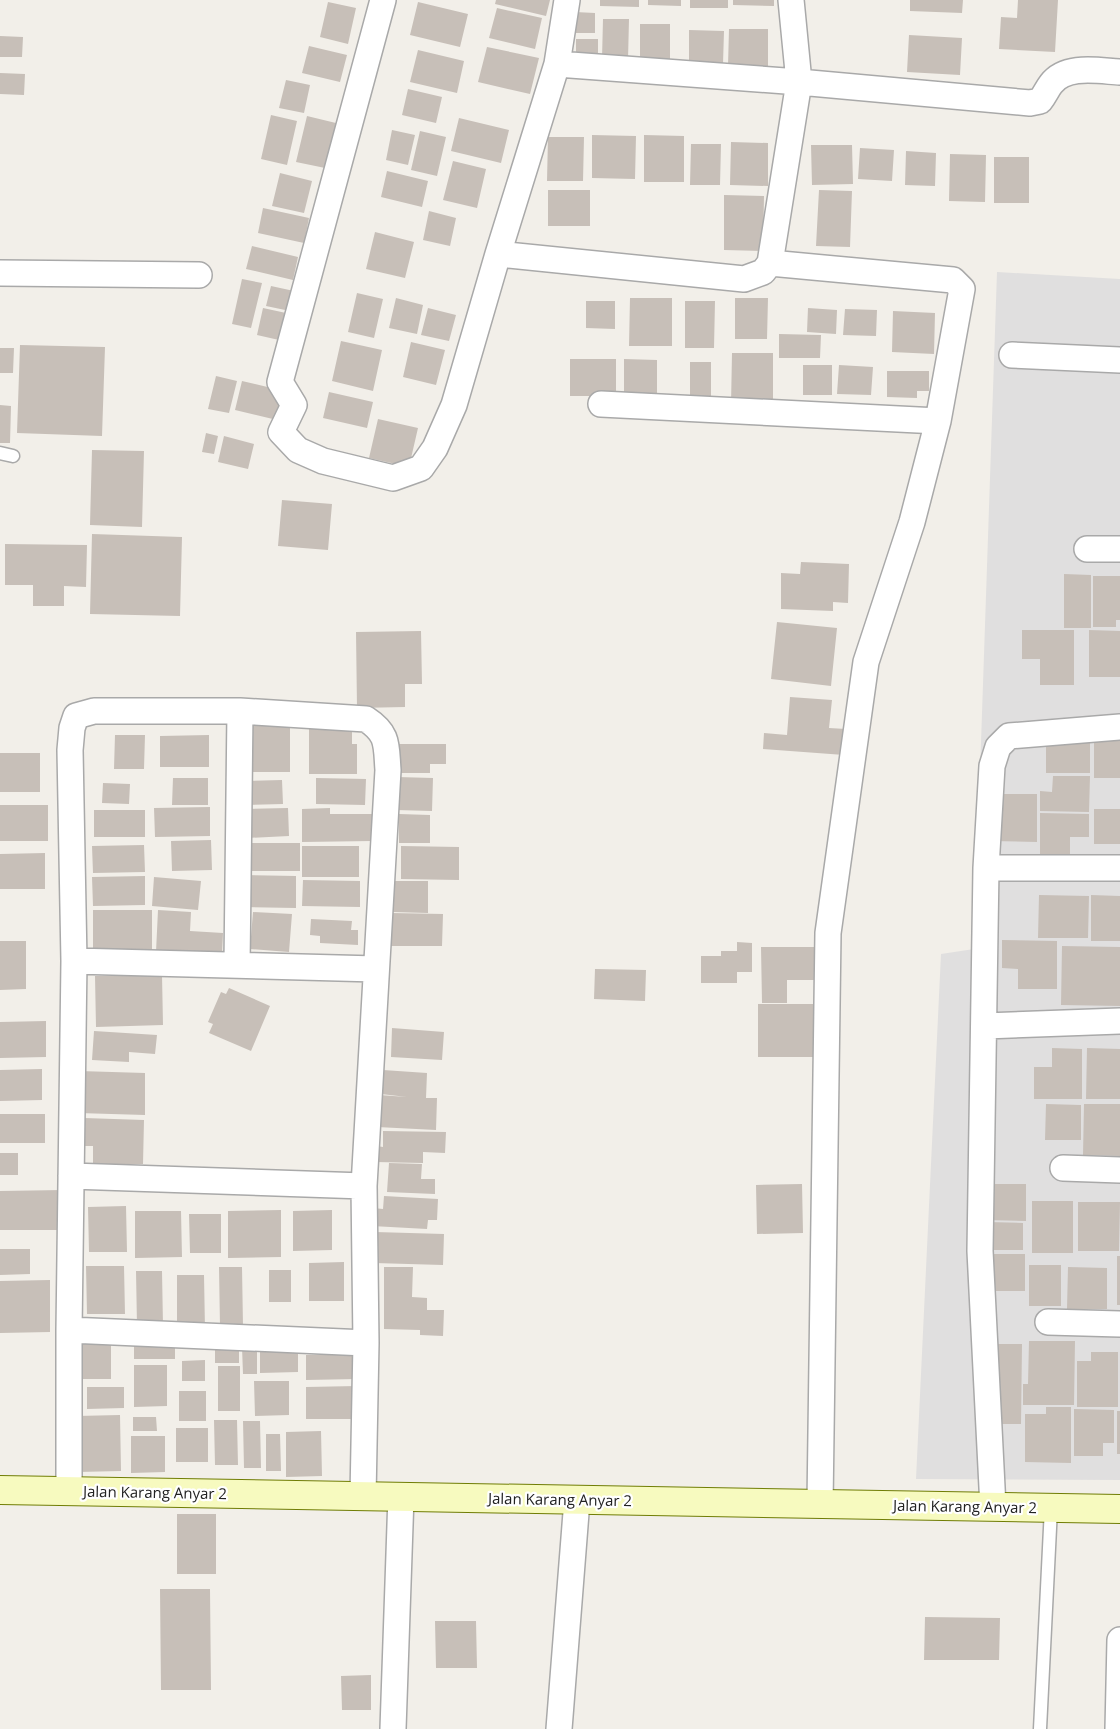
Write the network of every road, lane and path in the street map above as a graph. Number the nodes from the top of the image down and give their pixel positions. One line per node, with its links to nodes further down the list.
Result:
1 (383, 0): 7 (street)
2 (567, 0): 4 (street)
3 (791, 0): 6 (street)
4 (557, 64): 6 (street); 7 (street)
5 (1120, 72): 6 (street)
6 (800, 82): 8 (street)
7 (498, 254): 8 (street)
8 (770, 263): 14 (street)
9 (0, 273): 10 (street)
10 (199, 275)
11 (1012, 355): 12 (street)
12 (1120, 360)
13 (601, 404): 14 (street)
14 (938, 421): 41 (street)
15 (0, 453): 16 (lane)
16 (13, 456)
17 (1087, 549): 18 (street)
18 (1120, 549)
19 (240, 711): 23 (street); 24 (street); 25 (street)
20 (1120, 727): 21 (street)
21 (986, 868): 22 (street); 27 (street)
22 (1120, 868)
23 (74, 961): 24 (street); 30 (street)
24 (237, 965): 25 (street)
25 (376, 969): 31 (street)
26 (1120, 1021): 27 (street)
27 (985, 1026): 42 (street)
28 (1063, 1168): 29 (street)
29 (1120, 1170)
30 (71, 1176): 31 (street); 34 (street)
31 (364, 1186): 35 (street)
32 (1048, 1322): 33 (street)
33 (1120, 1324)
34 (69, 1330): 35 (street); 37 (street)
35 (366, 1343): 38 (street)
36 (0, 1490): 37 (street, Jalan Karang Anyar 2)
37 (69, 1491): 38 (street, Jalan Karang Anyar 2)
38 (363, 1496): 39 (street, Jalan Karang Anyar 2)
39 (401, 1496): 40 (street, Jalan Karang Anyar 2); 46 (street)
40 (577, 1500): 41 (street, Jalan Karang Anyar 2); 47 (street)
41 (820, 1504): 42 (street, Jalan Karang Anyar 2)
42 (994, 1507): 43 (street, Jalan Karang Anyar 2)
43 (1051, 1508): 44 (street, Jalan Karang Anyar 2); 48 (lane)
44 (1120, 1509)
45 (1120, 1640): 49 (street)
46 (393, 1729)
47 (559, 1729)
48 (1040, 1729)
49 (1118, 1729)

